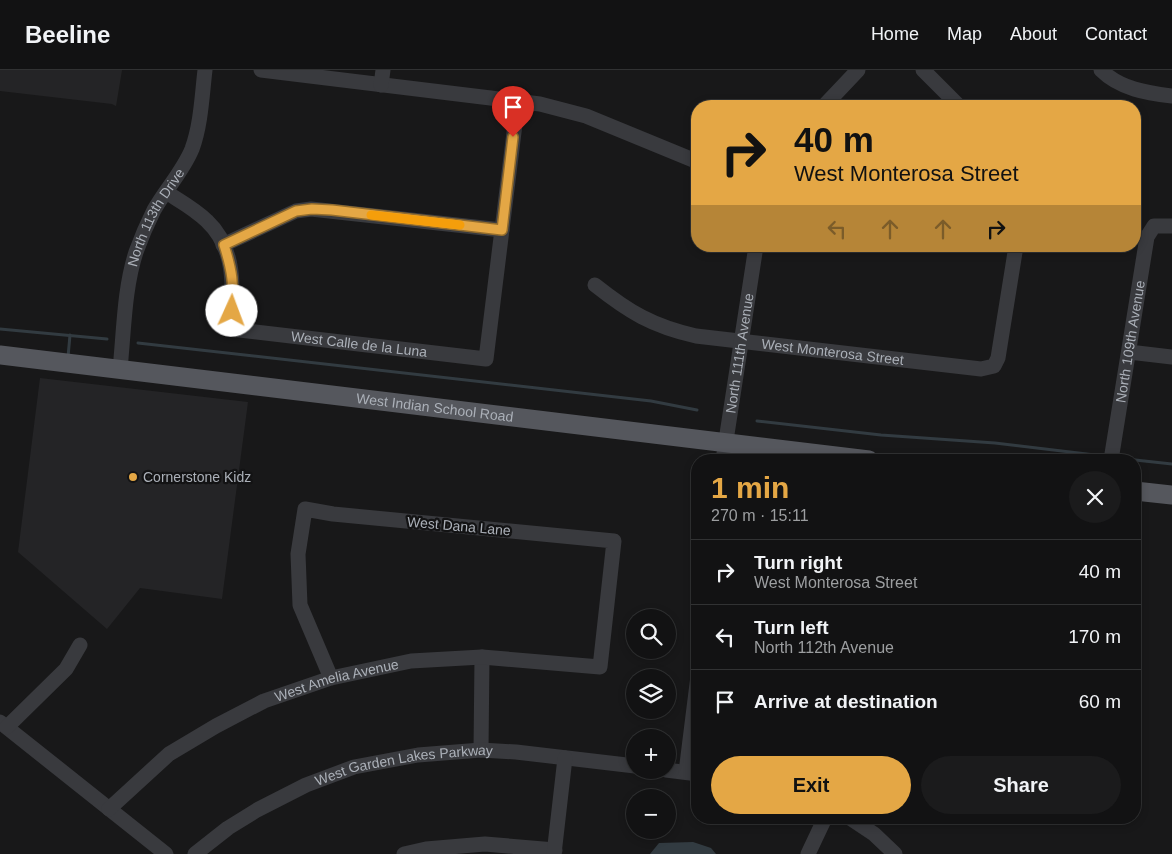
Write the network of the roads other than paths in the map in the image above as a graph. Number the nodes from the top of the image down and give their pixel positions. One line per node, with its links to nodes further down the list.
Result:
1 (205, 70): 12 (street, North 113th Drive)
2 (261, 70): 6 (street)
3 (858, 70): 9 (street)
4 (923, 70): 10 (street)
5 (1101, 70): 7 (street)
6 (382, 78): 8 (street)
7 (1172, 96)
8 (518, 100): 11 (street); 14 (street)
9 (830, 100)
10 (953, 100)
11 (691, 159)
12 (166, 192): 15 (street); 23 (street, North 113th Drive)
13 (1172, 226): 20 (street, North 109th Avenue)
14 (502, 230): 15 (street); 15 (street, West Calle de la Luna)
15 (224, 245)
16 (755, 252): 19 (street, North 111th Avenue)
17 (1015, 252): 19 (street, West Monterosa Street)
18 (595, 285): 19 (street, West Monterosa Street)
19 (740, 342): 24 (street, North 111th Avenue)
20 (1129, 352): 22 (street); 26 (street, North 109th Avenue)
21 (0, 355): 23 (main road, West Indian School Road)
22 (1172, 357)
23 (120, 369): 24 (main road, West Indian School Road)
24 (724, 452): 25 (main road, West Indian School Road)
25 (760, 454)
26 (1112, 454)
27 (1141, 492): 28 (main road)
28 (1172, 495)
29 (80, 645): 33 (street)
30 (482, 657): 31 (street, West Amelia Avenue); 32 (street, West Amelia Avenue); 34 (street)
31 (600, 667): 32 (street, West Dana Lane)
32 (330, 678): 39 (street, West Amelia Avenue)
33 (4, 724): 39 (street)
34 (481, 750): 35 (street, West Garden Lakes Parkway); 44 (street, West Garden Lakes Parkway)
35 (565, 758): 36 (street, West Garden Lakes Parkway); 42 (street)
36 (626, 765)
37 (676, 771): 38 (street)
38 (691, 773)
39 (109, 809): 43 (street)
40 (822, 824): 46 (street)
41 (859, 824): 47 (street)
42 (554, 852): 45 (street)
43 (166, 854)
44 (195, 854)
45 (404, 854)
46 (808, 854)
47 (896, 854)

